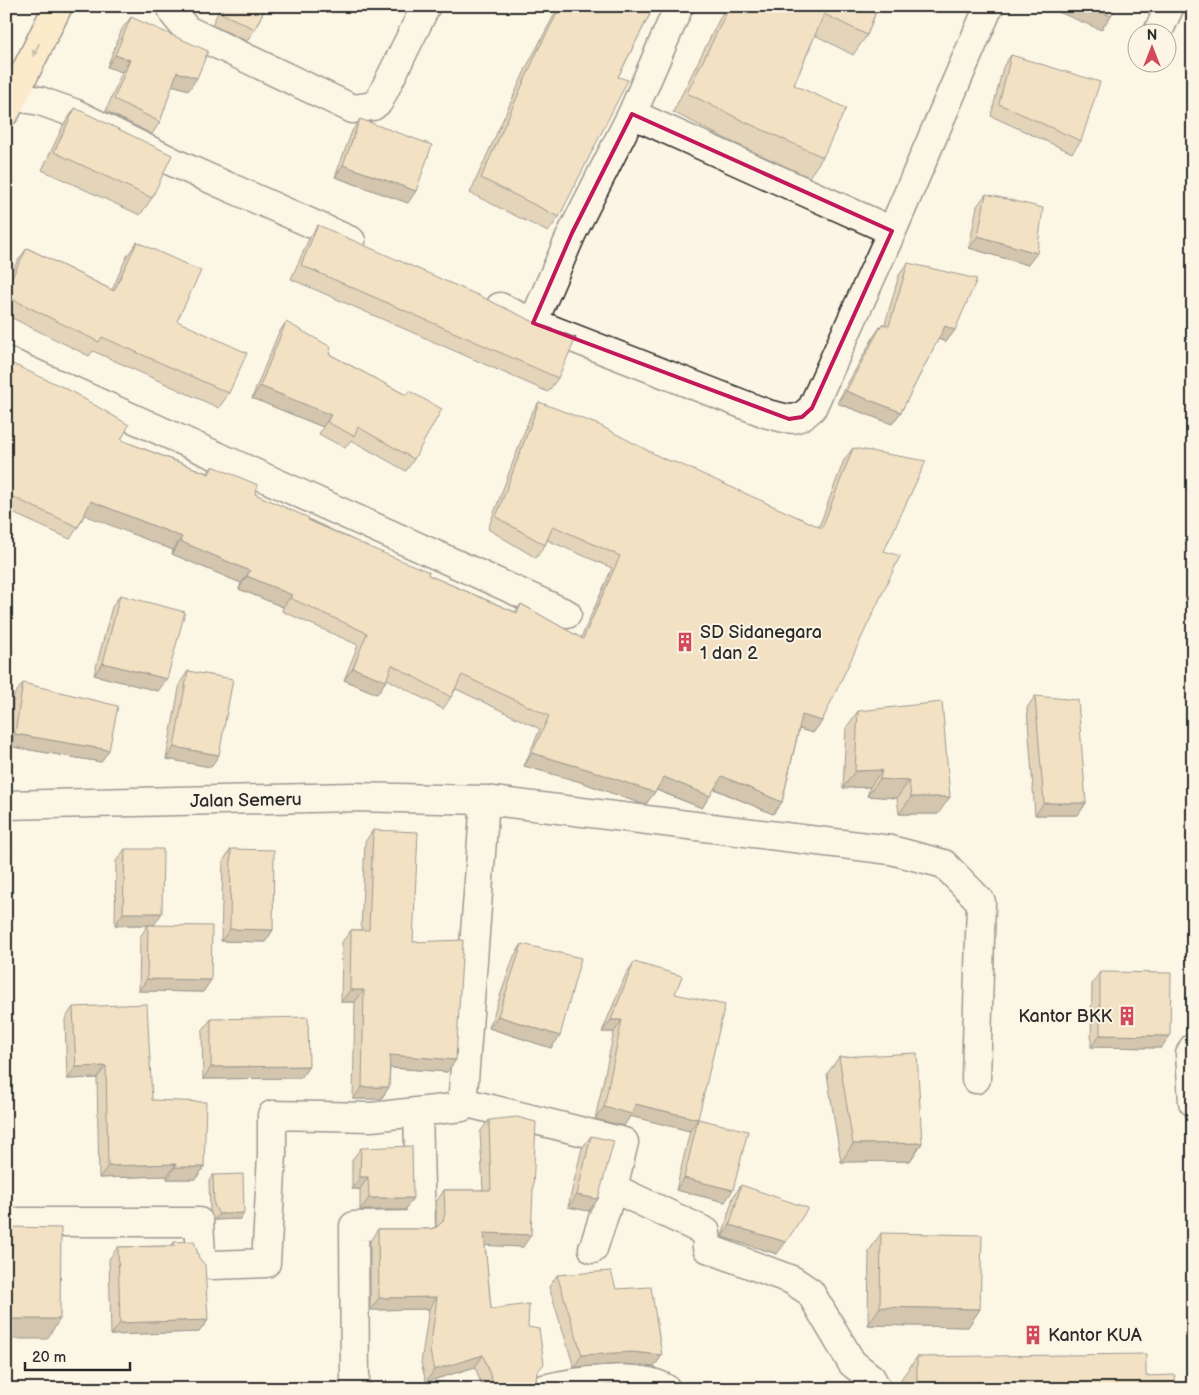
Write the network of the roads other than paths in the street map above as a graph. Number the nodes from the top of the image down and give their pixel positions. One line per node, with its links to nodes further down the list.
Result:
1 (58, 6): 8 (main road, one-way to 8)
2 (171, 6): 3 (street)
3 (426, 6)
4 (679, 6): 9 (street)
5 (1170, 6): 7 (street)
6 (985, 7): 10 (street)
7 (1163, 22)
8 (9, 101): 11 (street)
9 (632, 114): 10 (street); 13 (street)
10 (892, 230): 13 (street)
11 (369, 248)
12 (479, 297): 13 (street)
13 (533, 323)
14 (6, 361): 15 (street)
15 (567, 614)
16 (485, 800): 17 (street, Jalan Semeru); 19 (street, Jalan Semeru); 21 (street)
17 (6, 805)
18 (1193, 1048): 20 (street)
19 (976, 1079)
20 (1193, 1100)
21 (463, 1102): 22 (street); 23 (street)
22 (418, 1112): 24 (street); 28 (street)
23 (613, 1188): 25 (street); 26 (street)
24 (6, 1222)
25 (593, 1249)
26 (867, 1377)
27 (549, 1388): 29 (street)
28 (354, 1389)
29 (666, 1389)

